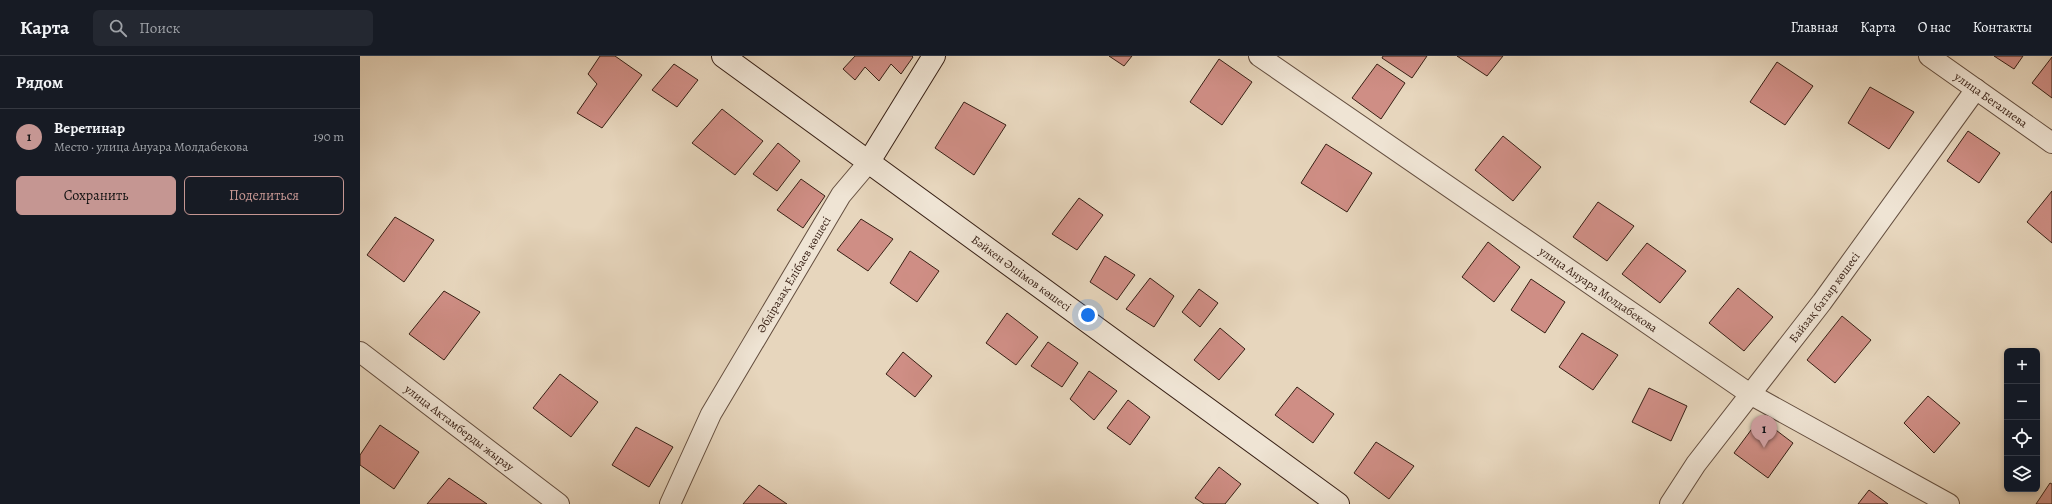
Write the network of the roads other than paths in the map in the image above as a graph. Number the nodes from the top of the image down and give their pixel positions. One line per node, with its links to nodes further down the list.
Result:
1 (723, 56): 7 (main road, Бәйкен Әшімов көшесі)
2 (934, 56): 7 (main road, Әбдіразақ Елібаев көшесі)
3 (1259, 56): 9 (street, улица Ануара Молдабекова)
4 (1929, 56): 5 (street, улица Бегалиева)
5 (1976, 89): 6 (street, улица Бегалиева); 9 (street, Байзақ батыр көшесі)
6 (2052, 143)
7 (868, 163): 11 (street, Әбдіразақ Елібаев көшесі); 12 (main road, Бәйкен Әшімов көшесі)
8 (360, 352): 10 (street, улица Актамберды жырау)
9 (1750, 394): 13 (street, Байзақ батыр көшесі); 14 (street, улица Ануара Молдабекова)
10 (559, 504)
11 (670, 504)
12 (1338, 504)
13 (1670, 504)
14 (1949, 504)

